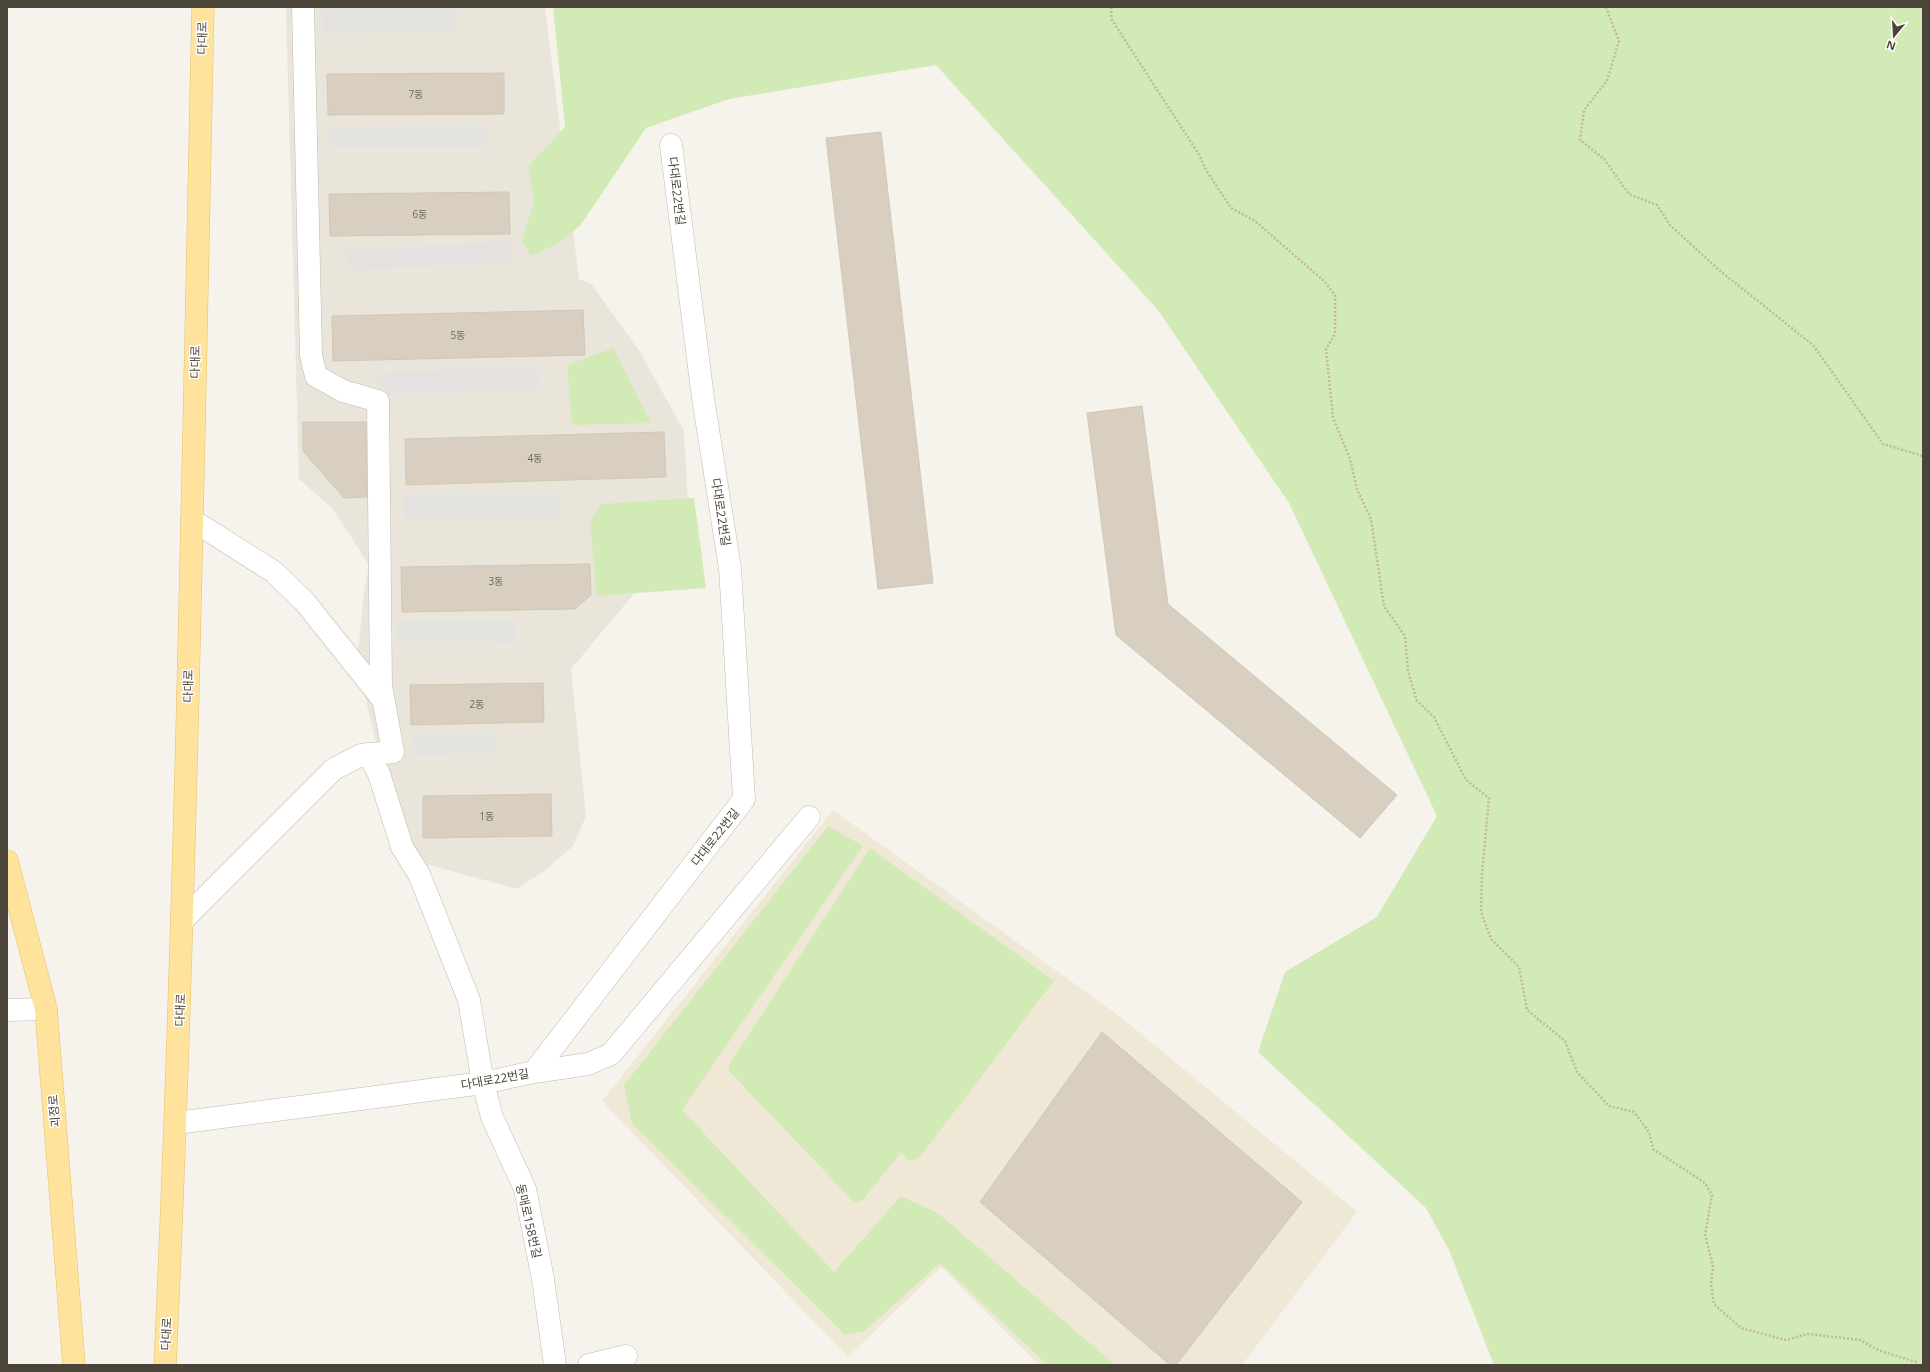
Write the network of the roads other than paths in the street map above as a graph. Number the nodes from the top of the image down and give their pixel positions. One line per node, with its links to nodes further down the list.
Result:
1 (203, 7): 4 (main road, 다대로)
2 (303, 7): 5 (street)
3 (671, 146): 12 (street, 다대로22번길)
4 (192, 520): 5 (street); 9 (main road, 다대로)
5 (384, 701): 6 (street)
6 (368, 754): 9 (street); 13 (street, 동매로158번길)
7 (809, 817): 12 (street)
8 (7, 861): 10 (main road, 괴정로)
9 (182, 921): 14 (main road, 다대로)
10 (46, 1009): 11 (street); 16 (main road, 괴정로)
11 (7, 1010)
12 (534, 1072): 13 (street, 다대로22번길)
13 (483, 1083): 14 (street, 다대로22번길); 18 (street, 동매로158번길)
14 (176, 1123): 17 (main road, 다대로)
15 (626, 1356): 19 (street)
16 (74, 1365)
17 (165, 1365)
18 (555, 1365)
19 (589, 1365)

